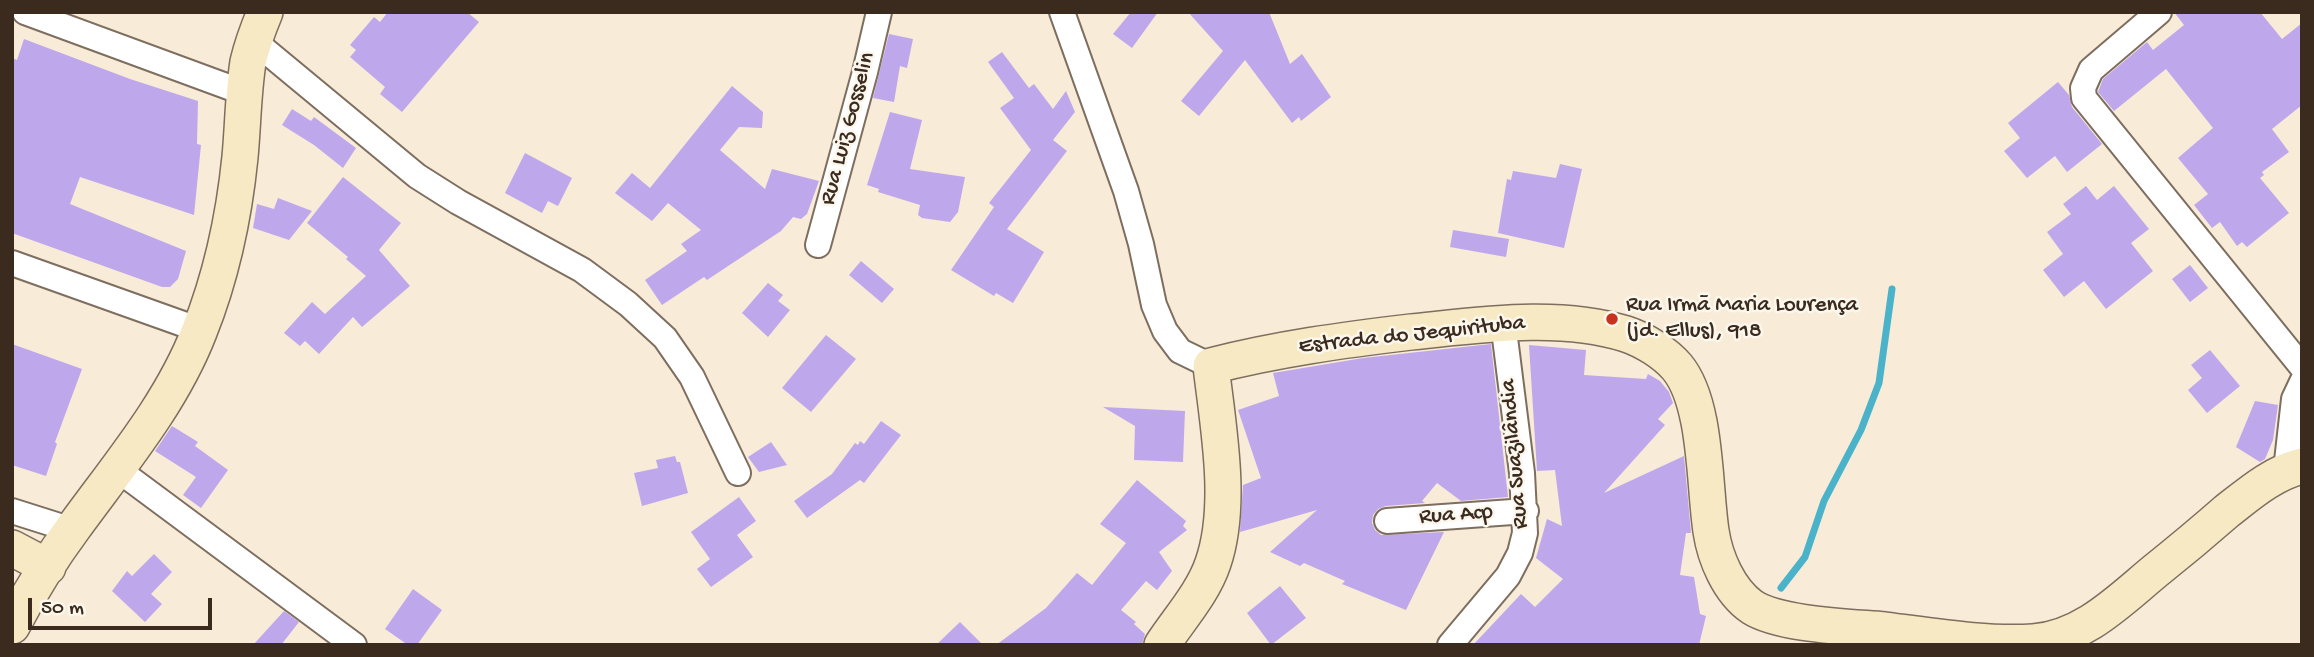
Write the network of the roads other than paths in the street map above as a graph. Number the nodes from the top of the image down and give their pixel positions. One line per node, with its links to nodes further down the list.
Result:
1 (25, 12): 6 (street)
2 (878, 12): 7 (street, Rua Luiz Gosselin)
3 (1062, 12): 11 (street)
4 (2159, 12): 12 (street)
5 (259, 27): 6 (street); 16 (street)
6 (245, 93): 10 (street)
7 (818, 245)
8 (12, 263): 10 (street)
9 (1503, 322): 11 (street, Estrada do Jequirituba); 14 (street, Estrada do Jequirituba); 18 (street, Rua Suazilândia)
10 (200, 330): 15 (street)
11 (1211, 366): 25 (street)
12 (2302, 367)
13 (2302, 382): 14 (street)
14 (2294, 468)
15 (117, 469): 20 (street); 24 (street)
16 (738, 473)
17 (12, 510): 20 (street)
18 (1526, 511): 19 (street, Rua Acp); 26 (street, Rua Suazilândia)
19 (1387, 522)
20 (72, 530): 22 (street)
21 (12, 548): 22 (street)
22 (48, 567): 23 (street)
23 (12, 626)
24 (354, 645)
25 (1161, 645)
26 (1450, 645)

